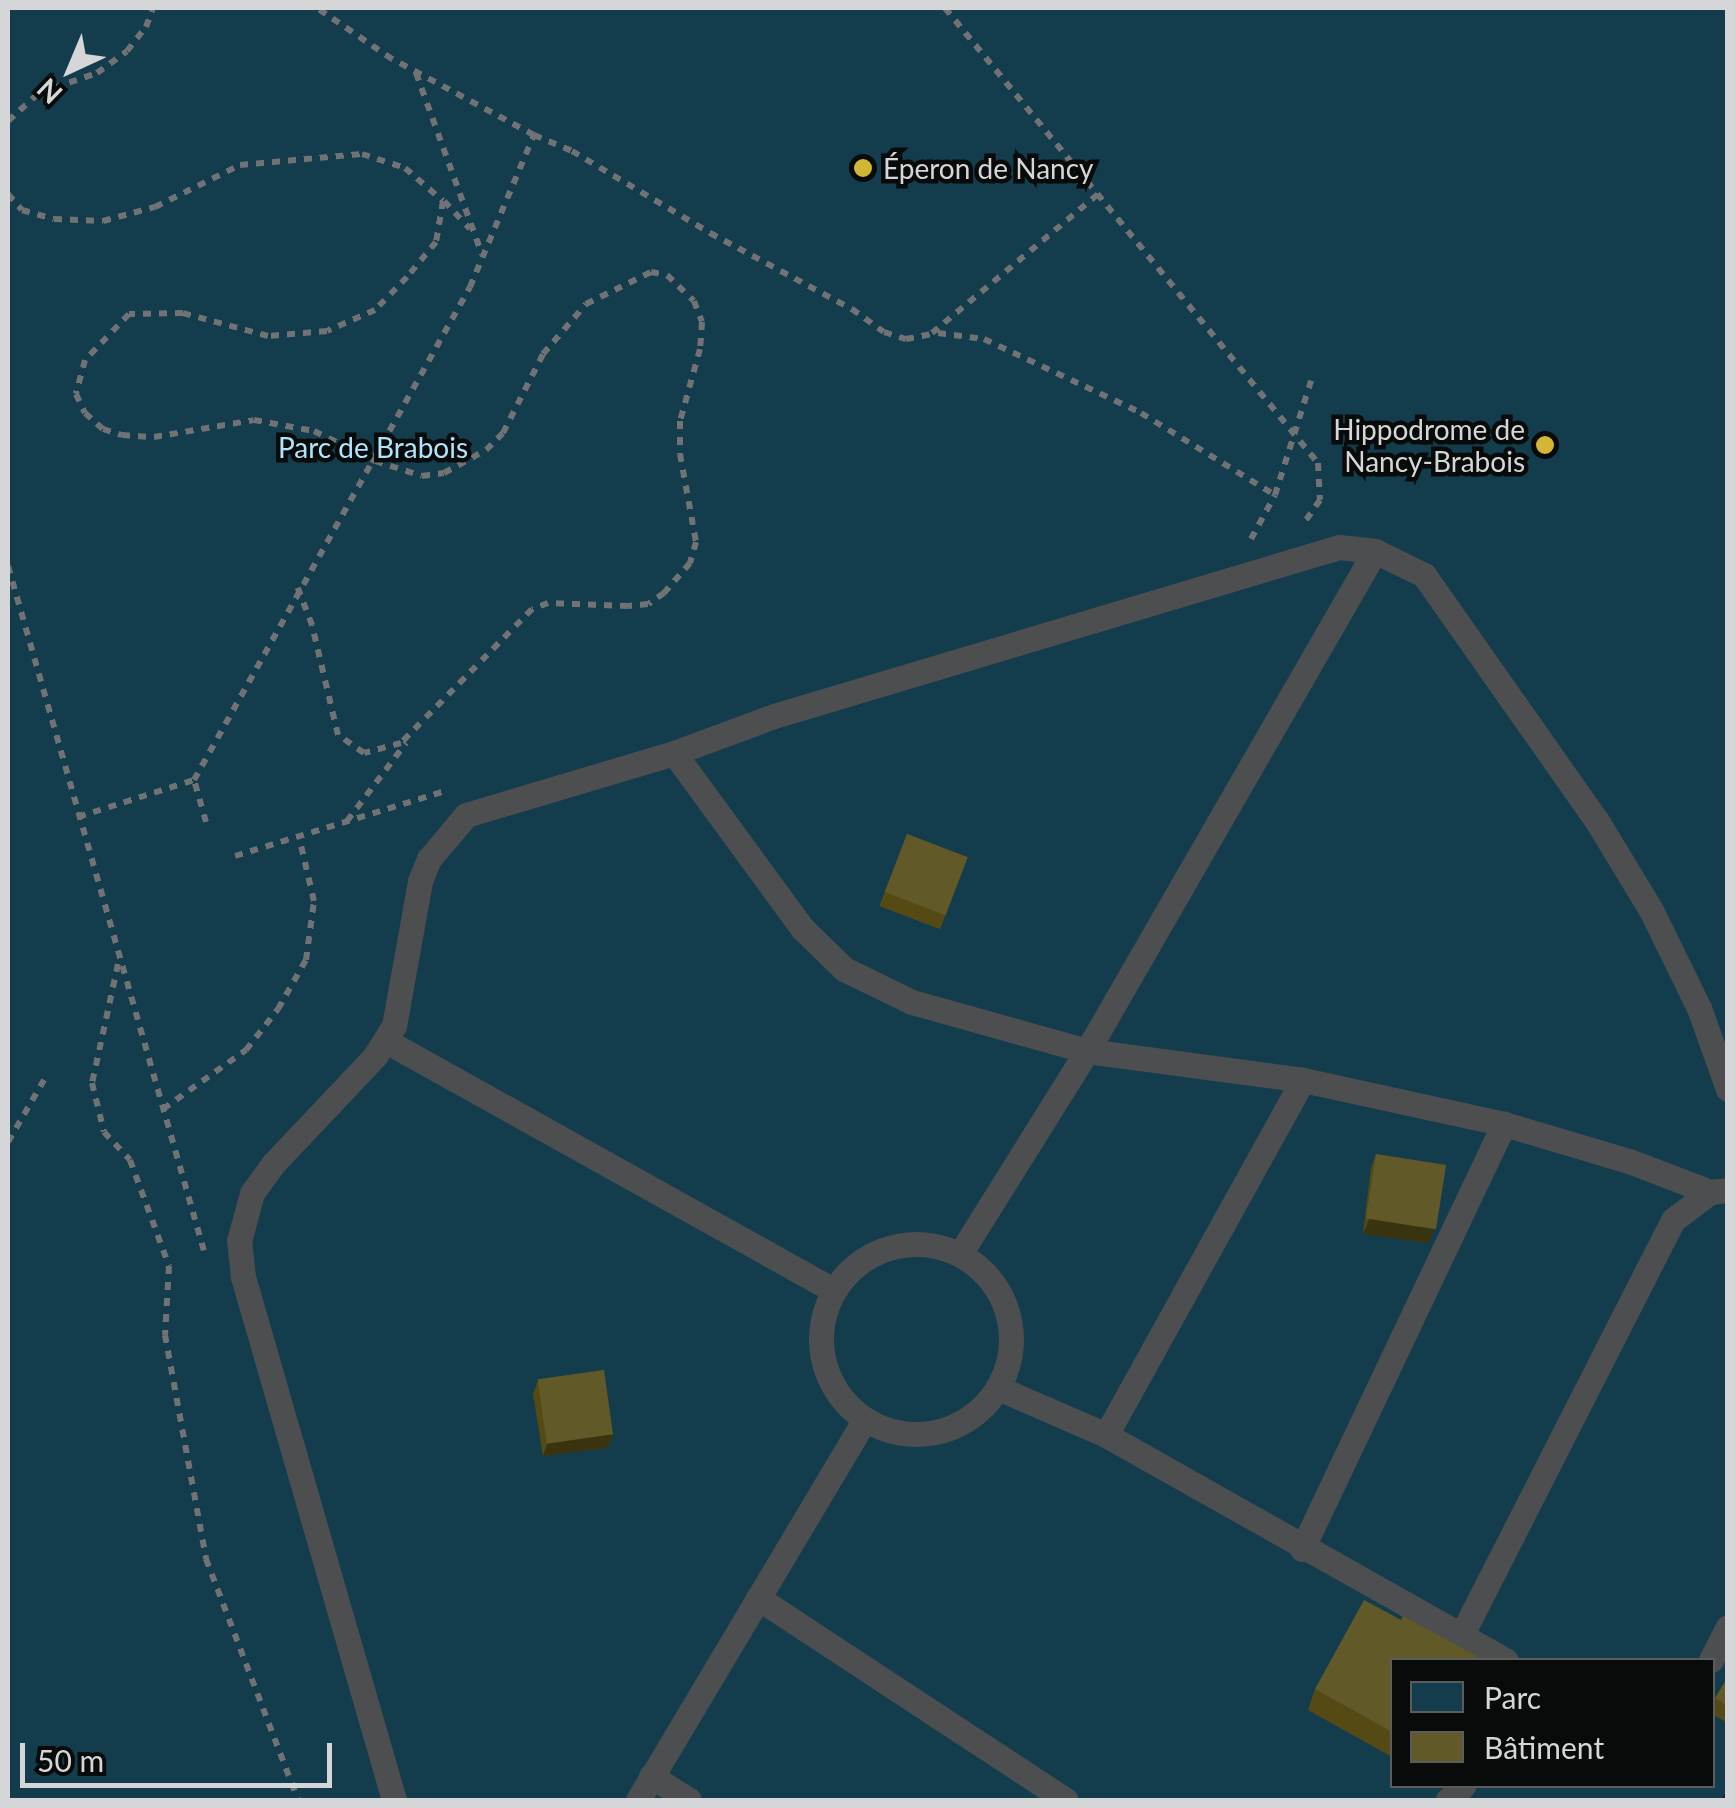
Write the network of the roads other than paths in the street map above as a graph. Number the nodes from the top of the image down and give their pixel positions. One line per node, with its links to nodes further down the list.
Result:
1 (1375, 551): 2 (lane); 4 (lane); 6 (lane)
2 (674, 753): 3 (lane); 4 (lane)
3 (386, 1041): 10 (lane); 21 (lane)
4 (1087, 1051): 5 (lane); 9 (lane)
5 (1303, 1080): 7 (lane); 13 (lane)
6 (1728, 1088)
7 (1504, 1124): 8 (lane); 14 (lane)
8 (1719, 1191): 17 (lane)
9 (960, 1254): 10 (lane); 11 (lane)
10 (834, 1290): 12 (lane)
11 (998, 1388): 12 (lane); 13 (lane)
12 (865, 1419): 15 (lane)
13 (1106, 1435): 14 (lane)
14 (1302, 1549): 17 (lane)
15 (758, 1598): 20 (lane); 24 (lane)
16 (1728, 1627): 19 (lane)
17 (1461, 1636): 18 (lane)
18 (1502, 1658)
19 (1711, 1658)
20 (651, 1776): 22 (lane); 23 (lane)
21 (394, 1800)
22 (638, 1800)
23 (688, 1800)
24 (1066, 1800)

